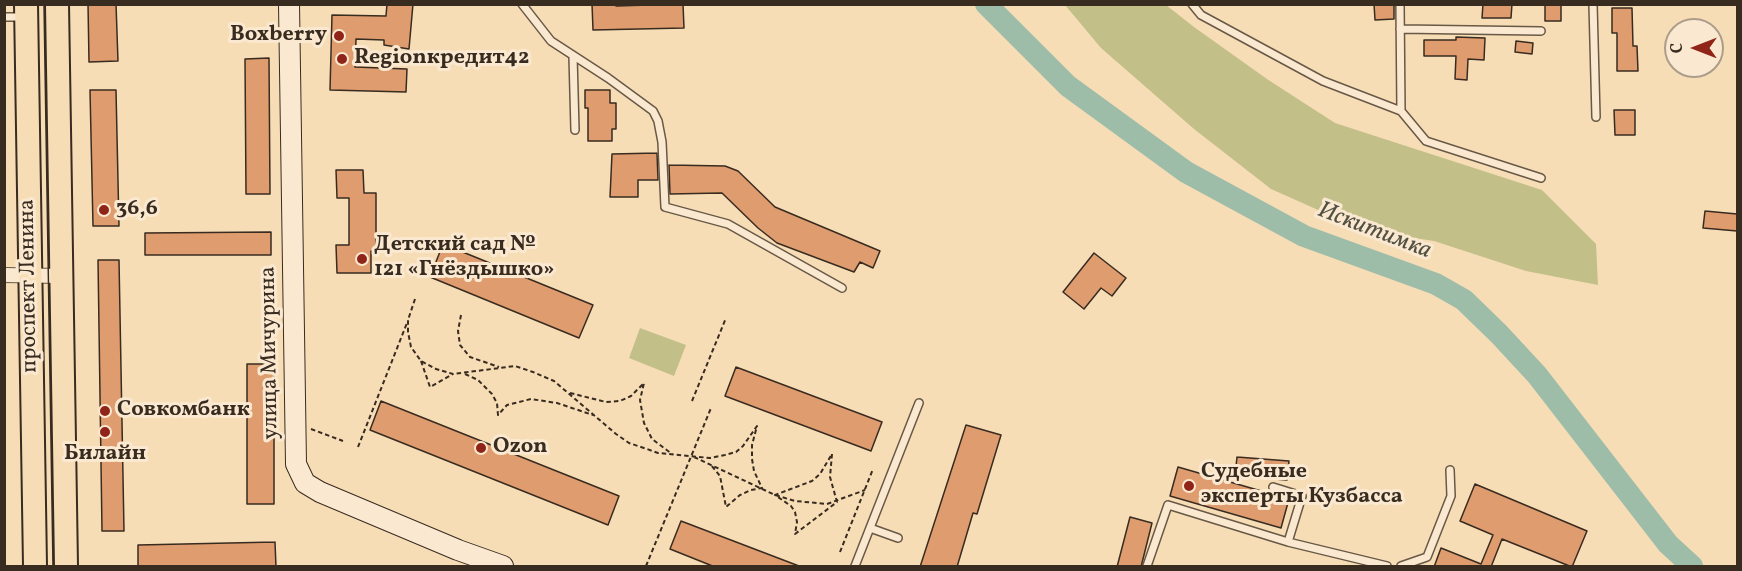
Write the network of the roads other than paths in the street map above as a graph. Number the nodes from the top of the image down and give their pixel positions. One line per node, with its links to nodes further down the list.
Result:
1 (57, 4): 17 (main road, проспект Ленина)
2 (289, 4): 27 (street, улица Мичурина)
3 (522, 4): 10 (lane)
4 (1192, 4): 11 (lane)
5 (1400, 4): 8 (lane)
6 (1593, 4): 12 (lane)
7 (19, 13): 16 (main road, проспект Ленина)
8 (1400, 29): 9 (lane); 11 (lane)
9 (1541, 31)
10 (573, 56): 13 (lane); 18 (lane)
11 (1401, 111): 14 (lane)
12 (1596, 117)
13 (575, 130)
14 (1541, 178)
15 (4, 275): 16 (street)
16 (30, 276): 17 (street); 25 (main road, проспект Ленина)
17 (61, 276): 26 (main road, проспект Ленина)
18 (842, 288)
19 (919, 403): 22 (lane)
20 (1449, 470): 31 (lane)
21 (1273, 487): 24 (lane)
22 (870, 528): 23 (lane); 28 (lane)
23 (898, 538)
24 (1288, 542): 29 (lane); 30 (lane)
25 (35, 567)
26 (66, 567)
27 (503, 567)
28 (855, 567)
29 (1147, 567)
30 (1387, 567)
31 (1401, 567)

